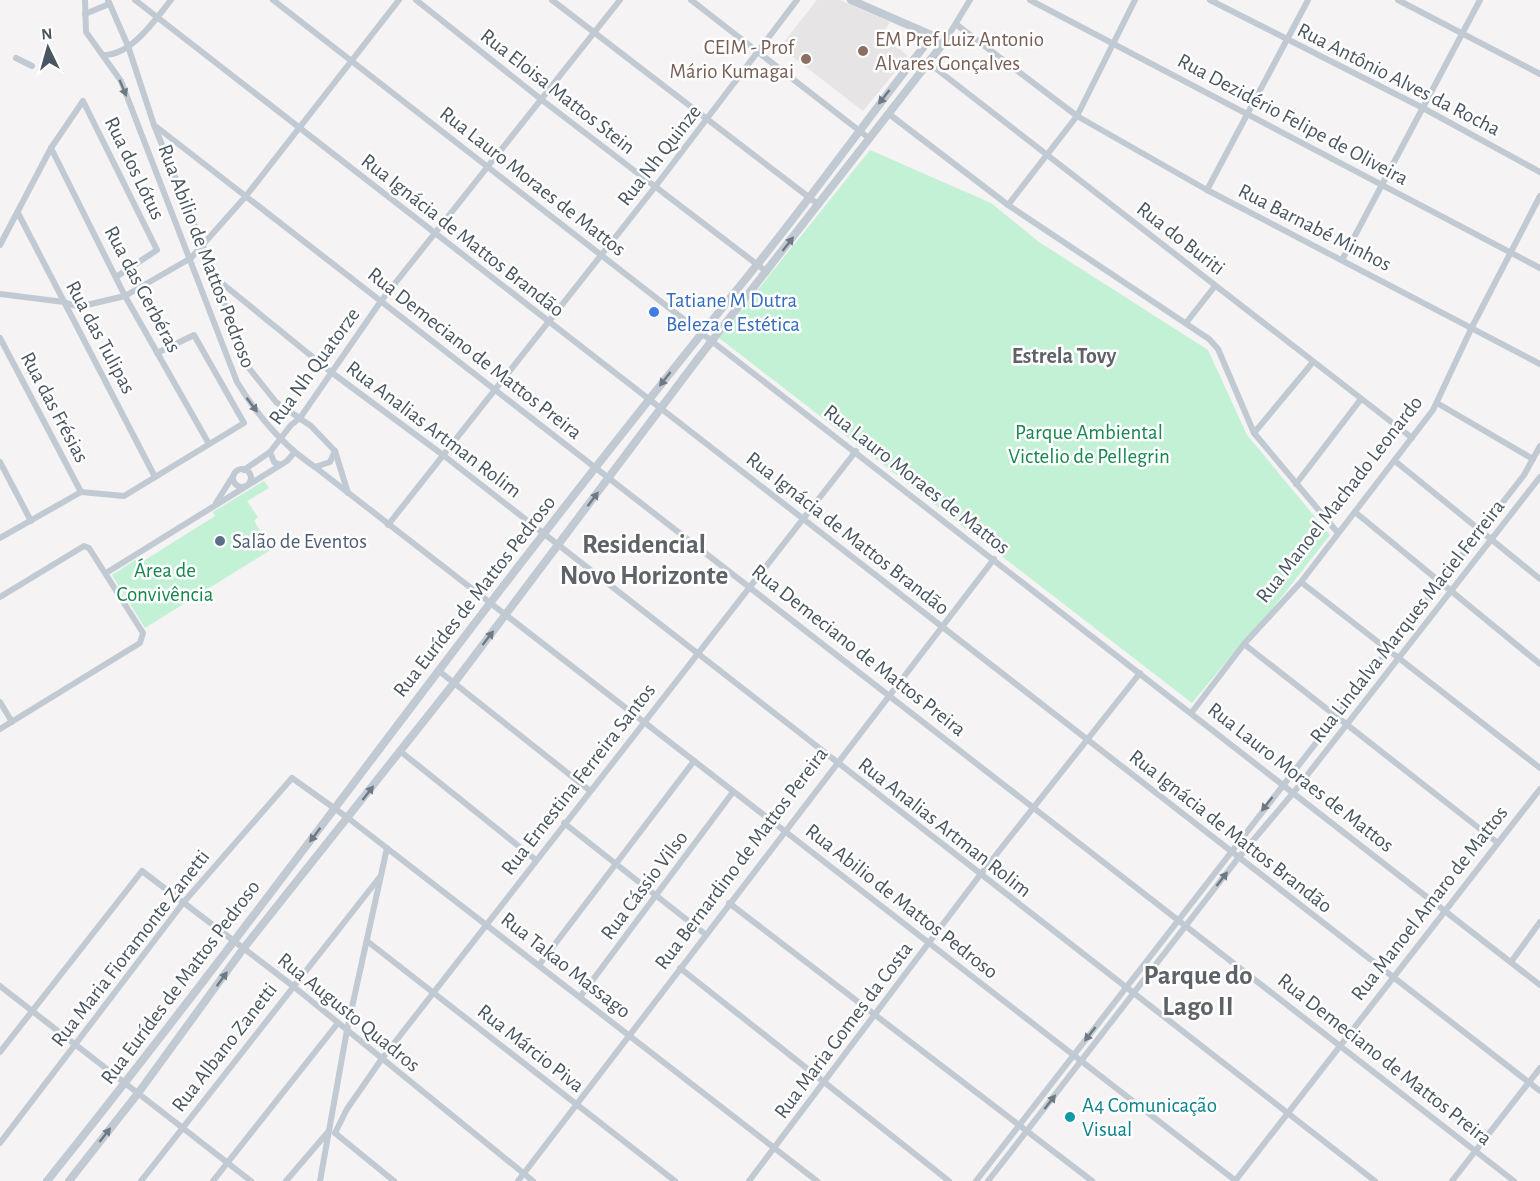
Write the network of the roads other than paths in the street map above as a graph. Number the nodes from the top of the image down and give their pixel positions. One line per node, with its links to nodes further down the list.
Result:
1 (85, 0): 20 (street, Rua Abilio de Mattos Pedroso)
2 (135, 0): 21 (street, Rua Ignácia de Mattos Brandão)
3 (171, 0): 21 (street)
4 (273, 0): 33 (street, Rua Lauro Moraes de Mattos)
5 (399, 0): 33 (street)
6 (416, 0): 37 (street, Rua Eloisa Mattos Stein)
7 (552, 0): 23 (street)
8 (620, 0): 23 (street, Rua Nh Quatorze)
9 (692, 0): 30 (street)
10 (796, 0): 30 (street, Rua Nh Quinze)
11 (851, 0): 25 (street)
12 (970, 0): 22 (street)
13 (1030, 0): 28 (street, Rua Dezidério Felipe de Oliveira)
14 (1135, 0): 28 (street)
15 (1210, 0): 26 (street, Rua Antônio Alves da Rocha)
16 (1308, 0): 26 (street)
17 (1398, 0): 24 (street)
18 (1480, 0): 24 (street)
19 (108, 2): 20 (street); 29 (street, Rua Abilio de Mattos Pedroso)
20 (85, 14): 31 (street, Rua Abilio de Mattos Pedroso)
21 (157, 16): 29 (street); 44 (street, Rua Ignácia de Mattos Brandão)
22 (957, 25): 27 (street); 41 (street, Rua Barnabé Minhos)
23 (594, 33): 37 (street, Rua Nh Quatorze); 42 (street)
24 (1462, 34): 36 (street); 38 (street)
25 (933, 35): 27 (street); 45 (street, Rua Eurídes de Mattos Pedroso, one-way to 45)
26 (1288, 40): 38 (street, Rua Antônio Alves da Rocha); 40 (street)
27 (945, 41): 34 (street, Rua Eurídes de Mattos Pedroso)
28 (1115, 44): 40 (street, Rua Dezidério Felipe de Oliveira); 41 (street)
29 (128, 46): 31 (street); 43 (street, Rua Abilio de Mattos Pedroso)
30 (757, 51): 42 (street, Rua Nh Quinze); 45 (street)
31 (103, 55): 65 (street, Rua Abilio de Mattos Pedroso, one-way to 65)
32 (16, 57): 35 (street)
33 (352, 61): 44 (street); 49 (street, Rua Lauro Moraes de Mattos)
34 (930, 64): 39 (street, Rua Eurídes de Mattos Pedroso); 48 (street, Rua do Buriti)
35 (32, 66)
36 (1540, 74)
37 (542, 100): 49 (street, Rua Nh Quatorze); 52 (street, Rua Eloisa Mattos Stein)
38 (1423, 108): 50 (street, Rua Antônio Alves da Rocha); 51 (street)
39 (889, 114): 46 (street, Rua Eurídes de Mattos Pedroso); 58 (street)
40 (1248, 114): 51 (street, Rua Dezidério Felipe de Oliveira); 53 (street)
41 (1077, 116): 48 (street); 53 (street, Rua Barnabé Minhos)
42 (706, 121): 52 (street, Rua Nh Quinze); 56 (street)
43 (154, 125): 54 (street, Rua Demeciano de Mattos Preira); 62 (street, Rua Abilio de Mattos Pedroso)
44 (300, 128): 54 (street); 60 (street, Rua Ignácia de Mattos Brandão)
45 (858, 129): 46 (street); 56 (street, Rua Eurídes de Mattos Pedroso)
46 (870, 139): 57 (street, Rua Eurídes de Mattos Pedroso)
47 (51, 148): 59 (street); 71 (street, Rua das Gerbéras); 71 (street, Rua dos Lótus)
48 (1048, 156): 58 (street); 72 (street, Rua do Buriti)
49 (488, 168): 60 (street, Rua Nh Quatorze); 64 (street, Rua Lauro Moraes de Mattos)
50 (1540, 172)
51 (1382, 185): 63 (street, Rua Dezidério Felipe de Oliveira); 66 (street)
52 (655, 187): 64 (street, Rua Nh Quinze); 67 (street, Rua Eloisa Mattos Stein)
53 (1207, 190): 66 (street, Rua Barnabé Minhos)
54 (246, 196): 62 (street); 75 (street, Rua Demeciano de Mattos Preira)
55 (1540, 196): 63 (street, Rua Manoel Machado Leonardo)
56 (808, 197): 57 (street); 67 (street, Rua Eurídes de Mattos Pedroso)
57 (819, 205): 69 (street, Rua Eurídes de Mattos Pedroso, one-way to 57)
58 (1008, 205): 78 (street)
59 (18, 213): 61 (street); 76 (street, Rua das Tulipas)
60 (435, 234): 75 (street, Rua Nh Quatorze); 77 (street, Rua Ignácia de Mattos Brandão)
61 (0, 245)
62 (204, 246): 65 (street); 70 (street, Rua Abilio de Mattos Pedroso)
63 (1510, 253): 68 (street, Rua Dezidério Felipe de Oliveira); 79 (street, Rua Manoel Machado Leonardo)
64 (602, 255): 77 (street, Rua Nh Quinze); 80 (street, Rua Lauro Moraes de Mattos)
65 (191, 259): 74 (street); 95 (street, Rua Abilio de Mattos Pedroso, one-way to 95)
66 (1342, 260): 79 (street, Rua Barnabé Minhos)
67 (758, 264): 69 (street, Rua Eloisa Mattos Stein); 80 (street, Rua Eurídes de Mattos Pedroso)
68 (1540, 268)
69 (767, 272): 82 (street, Rua Eurídes de Mattos Pedroso)
70 (213, 276): 86 (street, Rua Analias Artman Rolim); 92 (street, Rua Abilio de Mattos Pedroso)
71 (116, 277): 74 (street, Rua das Gerbéras)
72 (1215, 286): 78 (street); 84 (street, Rua do Buriti)
73 (0, 294): 76 (street)
74 (126, 297): 76 (street); 83 (street, Rua das Gerbéras)
75 (381, 301): 86 (street, Rua Nh Quatorze); 87 (street, Rua Demeciano de Mattos Preira)
76 (64, 302): 111 (street, Rua das Tulipas)
77 (547, 321): 87 (street, Rua Nh Quinze); 89 (street, Rua Ignácia de Mattos Brandão)
78 (1186, 323): 93 (street)
79 (1472, 327): 85 (street, Rua Barnabé Minhos); 90 (street, Rua Manoel Machado Leonardo)
80 (701, 333): 82 (street, Rua Lauro Moraes de Mattos); 89 (street, Rua Eurídes de Mattos Pedroso, one-way to 89)
81 (0, 338): 116 (street, Rua das Frésias)
82 (713, 342): 91 (street, Rua Eurídes de Mattos Pedroso); 99 (street, Rua Lauro Moraes de Mattos)
83 (158, 353): 96 (street, Rua das Gerbéras); 96 (street)
84 (1312, 362): 88 (street, Rua do Buriti); 93 (street)
85 (1540, 364)
86 (331, 372): 92 (street, Rua Nh Quatorze); 102 (street, Rua Analias Artman Rolim)
87 (494, 389): 102 (street, Rua Nh Quinze); 108 (street, Rua Demeciano de Mattos Preira)
88 (1361, 399): 94 (street, Rua do Buriti); 115 (street)
89 (649, 400): 91 (street, Rua Ignácia de Mattos Brandão); 108 (street, Rua Eurídes de Mattos Pedroso)
90 (1437, 403): 94 (street, Rua Manoel Machado Leonardo); 103 (street)
91 (662, 409): 112 (street, Rua Eurídes de Mattos Pedroso); 120 (street, Rua Ignácia de Mattos Brandão)
92 (300, 418): 95 (street, Rua Nh Quatorze); 98 (street, Rua Abilio de Mattos Pedroso)
93 (1254, 433): 115 (street)
94 (1412, 438): 104 (street, Rua Manoel Machado Leonardo)
95 (281, 441): 100 (street, Rua Nh Quatorze); 101 (street, Rua Abilio de Mattos Pedroso)
96 (209, 444): 111 (street)
97 (1540, 446): 103 (street, Rua Lindalva Marques Maciel Ferreira)
98 (335, 451): 107 (street); 117 (street, Rua Abilio de Mattos Pedroso)
99 (856, 451): 120 (street, Rua Ernestina Ferreira Santos); 129 (street, Rua Lauro Moraes de Mattos)
100 (270, 452): 106 (street); 109 (street, Rua Nh Quatorze)
101 (294, 453): 106 (street); 107 (street, Rua Abilio de Mattos Pedroso)
102 (442, 455): 122 (street, Rua Nh Quinze); 125 (street, Rua Analias Artman Rolim)
103 (1533, 459): 123 (street, Rua Lindalva Marques Maciel Ferreira)
104 (1395, 461): 119 (street, Rua Manoel Machado Leonardo); 123 (street)
105 (0, 462): 121 (street)
106 (280, 465): 114 (street)
107 (315, 467): 117 (street, Rua Abilio de Mattos Pedroso)
108 (596, 468): 112 (street, Rua Demeciano de Mattos Preira); 125 (street, Rua Eurídes de Mattos Pedroso)
109 (244, 470): 110 (street, Rua Nh Quatorze); 114 (street)
110 (234, 474): 114 (street); 118 (street)
111 (155, 477): 116 (street)
112 (610, 477): 128 (street, Rua Eurídes de Mattos Pedroso, one-way to 112); 134 (street, Rua Demeciano de Mattos Preira)
113 (1540, 477): 127 (street, Rua Lindalva Marques Maciel Ferreira)
114 (247, 484): 118 (street)
115 (1296, 484): 124 (street)
116 (81, 492): 121 (street)
117 (348, 494): 122 (street, Rua Abilio de Mattos Pedroso)
118 (212, 508): 130 (street)
119 (1355, 512): 124 (street, Rua Manoel Machado Leonardo); 133 (street)
120 (803, 518): 134 (street, Rua Ernestina Ferreira Santos); 139 (street, Rua Ignácia de Mattos Brandão)
121 (31, 521): 126 (street)
122 (388, 525): 137 (street, Rua Abilio de Mattos Pedroso)
123 (1480, 530): 127 (street); 133 (street, Rua Lindalva Marques Maciel Ferreira)
124 (1338, 533): 132 (street, Rua Manoel Machado Leonardo)
125 (544, 534): 128 (street, Rua Analias Artman Rolim); 137 (street, Rua Eurídes de Mattos Pedroso)
126 (0, 538)
127 (1490, 539): 131 (street); 135 (street, Rua Lindalva Marques Maciel Ferreira)
128 (558, 545): 138 (street, Rua Eurídes de Mattos Pedroso); 142 (street, Rua Analias Artman Rolim)
129 (994, 559): 139 (street, Rua Bernardino de Mattos Pereira); 146 (street, Rua Lauro Moraes de Mattos)
130 (106, 573): 136 (street); 152 (street)
131 (1540, 579)
132 (1301, 582): 140 (street, Rua Manoel Machado Leonardo); 141 (street)
133 (1440, 583): 135 (street); 141 (street, Rua Lindalva Marques Maciel Ferreira)
134 (751, 587): 142 (street, Rua Ernestina Ferreira Santos); 148 (street, Rua Demeciano de Mattos Preira)
135 (1451, 590): 143 (street, Rua Lindalva Marques Maciel Ferreira); 144 (street)
136 (0, 597)
137 (490, 604): 138 (street, Rua Abilio de Mattos Pedroso); 145 (street, Rua Eurídes de Mattos Pedroso)
138 (506, 615): 147 (street, Rua Eurídes de Mattos Pedroso, one-way to 138); 153 (street, Rua Abilio de Mattos Pedroso)
139 (942, 627): 148 (street, Rua Bernardino de Mattos Pereira); 156 (street, Rua Ignácia de Mattos Brandão)
140 (1244, 644): 150 (street, Rua Manoel Machado Leonardo); 151 (street)
141 (1388, 651): 143 (street); 151 (street, Rua Lindalva Marques Maciel Ferreira)
142 (699, 654): 153 (street, Rua Ernestina Ferreira Santos); 159 (street, Rua Analias Artman Rolim)
143 (1397, 658): 154 (street, Rua Lindalva Marques Maciel Ferreira); 160 (street)
144 (1540, 664)
145 (439, 670): 147 (street); 168 (street, Rua Eurídes de Mattos Pedroso)
146 (1140, 673): 150 (street, Rua Lauro Moraes de Mattos); 156 (street, Rua Maria Gomes da Costa)
147 (454, 682): 157 (street, Rua Eurídes de Mattos Pedroso); 164 (street)
148 (889, 695): 159 (street, Rua Bernardino de Mattos Pereira); 167 (street, Rua Demeciano de Mattos Preira)
149 (0, 702): 152 (street)
150 (1192, 712): 162 (street, Rua Lauro Moraes de Mattos)
151 (1337, 717): 154 (street); 162 (street, Rua Lindalva Marques Maciel Ferreira)
152 (12, 722): 155 (street)
153 (642, 722): 158 (street, Rua Abilio de Mattos Pedroso); 164 (street, Rua Ernestina Ferreira Santos)
154 (1347, 725): 166 (street, Rua Lindalva Marques Maciel Ferreira); 172 (street)
155 (0, 729)
156 (1087, 740): 167 (street, Rua Maria Gomes da Costa); 174 (street, Rua Ignácia de Mattos Brandão)
157 (400, 752): 169 (street, Rua Eurídes de Mattos Pedroso, one-way to 157); 176 (street)
158 (693, 761): 165 (street, Rua Abilio de Mattos Pedroso); 177 (street)
159 (836, 763): 171 (street, Rua Bernardino de Mattos Pereira); 178 (street, Rua Analias Artman Rolim)
160 (1540, 768)
161 (292, 778): 168 (street, Rua Takao Massago); 181 (street, Rua Maria Fioramonte Zanetti)
162 (1283, 784): 166 (street, Rua Lauro Moraes de Mattos); 174 (street, Rua Lindalva Marques Maciel Ferreira, one-way to 174)
163 (1540, 789): 172 (street, Rua Manoel Amaro de Mattos)
164 (589, 790): 170 (street, Rua Ernestina Ferreira Santos)
165 (733, 792): 171 (street, Rua Abilio de Mattos Pedroso); 180 (street, Rua Cássio Vilso)
166 (1294, 792): 175 (street, Rua Lindalva Marques Maciel Ferreira); 183 (street, Rua Lauro Moraes de Mattos)
167 (1033, 807): 178 (street, Rua Maria Gomes da Costa); 184 (street, Rua Demeciano de Mattos Preira)
168 (335, 809): 169 (street, Rua Takao Massago); 189 (street, Rua Eurídes de Mattos Pedroso, one-way to 189)
169 (348, 818): 173 (street, Rua Takao Massago); 192 (street, Rua Eurídes de Mattos Pedroso)
170 (564, 823): 176 (street, Rua Ernestina Ferreira Santos); 177 (street)
171 (784, 831): 182 (street, Rua Bernardino de Mattos Pereira); 191 (street, Rua Abilio de Mattos Pedroso)
172 (1498, 843): 183 (street, Rua Manoel Amaro de Mattos)
173 (387, 849): 179 (street); 186 (street, Rua Takao Massago)
174 (1231, 851): 175 (street, Rua Ignácia de Mattos Brandão); 184 (street, Rua Lindalva Marques Maciel Ferreira)
175 (1239, 857): 187 (street, Rua Lindalva Marques Maciel Ferreira, one-way to 175); 196 (street, Rua Ignácia de Mattos Brandão)
176 (536, 860): 186 (street, Rua Ernestina Ferreira Santos)
177 (617, 864): 180 (street); 194 (street)
178 (980, 875): 191 (street, Rua Maria Gomes da Costa); 200 (street, Rua Analias Artman Rolim)
179 (379, 878): 190 (street); 199 (street, Rua Albano Zanetti)
180 (657, 896): 188 (street); 203 (street, Rua Cássio Vilso)
181 (183, 903): 189 (street, Rua Augusto Quadros); 204 (street, Rua Augusto Quadros); 209 (street, Rua Maria Fioramonte Zanetti)
182 (729, 903): 188 (street, Rua Bernardino de Mattos Pereira); 205 (street)
183 (1445, 911): 193 (street, Rua Lauro Moraes de Mattos); 196 (street, Rua Manoel Amaro de Mattos)
184 (1178, 919): 187 (street, Rua Demeciano de Mattos Preira); 200 (street, Rua Lindalva Marques Maciel Ferreira)
185 (1540, 922): 193 (street)
186 (486, 924): 194 (street, Rua Takao Massago); 201 (street, Rua Ernestina Ferreira Santos)
187 (1186, 926): 202 (street, Rua Lindalva Marques Maciel Ferreira); 210 (street, Rua Demeciano de Mattos Preira)
188 (705, 934): 195 (street, Rua Bernardino de Mattos Pereira)
189 (234, 941): 192 (street, Rua Augusto Quadros); 217 (street, Rua Eurídes de Mattos Pedroso)
190 (367, 941): 201 (street, Rua Márcio Piva); 207 (street)
191 (929, 943): 205 (street, Rua Maria Gomes da Costa); 212 (street, Rua Abilio de Mattos Pedroso)
192 (243, 949): 199 (street, Rua Augusto Quadros); 220 (street, Rua Eurídes de Mattos Pedroso, one-way to 192)
193 (1511, 962): 197 (street, Rua Lauro Moraes de Mattos)
194 (539, 965): 203 (street, Rua Takao Massago)
195 (680, 968): 208 (street, Rua Bernardino de Mattos Pereira); 216 (street)
196 (1392, 976): 210 (street, Rua Manoel Amaro de Mattos); 218 (street, Rua Ignácia de Mattos Brandão)
197 (1540, 985)
198 (0, 986): 204 (street)
199 (293, 986): 206 (street, Rua Augusto Quadros); 224 (street, Rua Albano Zanetti)
200 (1126, 988): 202 (street, Rua Analias Artman Rolim); 212 (street, Rua Lindalva Marques Maciel Ferreira, one-way to 212)
201 (433, 993): 213 (street, Rua Ernestina Ferreira Santos); 221 (street, Rua Márcio Piva)
202 (1134, 993): 214 (street, Rua Lindalva Marques Maciel Ferreira); 222 (street, Rua Analias Artman Rolim)
203 (580, 997): 208 (street, Rua Takao Massago)
204 (32, 1011): 209 (street); 211 (street)
205 (875, 1016): 216 (street, Rua Maria Gomes da Costa); 223 (street)
206 (338, 1023): 207 (street, Rua Augusto Quadros); 230 (street)
207 (347, 1030): 213 (street, Rua Augusto Quadros); 225 (street)
208 (629, 1035): 221 (street, Rua Bernardino de Mattos Pereira); 228 (street, Rua Takao Massago)
209 (75, 1044): 217 (street); 227 (street, Rua Maria Fioramonte Zanetti)
210 (1339, 1045): 222 (street, Rua Manoel Amaro de Mattos); 229 (street, Rua Demeciano de Mattos Preira)
211 (0, 1052)
212 (1074, 1055): 214 (street, Rua Abilio de Mattos Pedroso); 223 (street, Rua Lindalva Marques Maciel Ferreira)
213 (381, 1060): 225 (street, Rua Ernestina Ferreira Santos); 231 (street, Rua Augusto Quadros)
214 (1082, 1062): 226 (street, Rua Lindalva Marques Maciel Ferreira, one-way to 214); 249 (street, Rua Abilio de Mattos Pedroso)
215 (1540, 1068): 218 (street)
216 (824, 1081): 228 (street, Rua Maria Gomes da Costa); 245 (street)
217 (126, 1082): 220 (street); 232 (street, Rua Eurídes de Mattos Pedroso)
218 (1528, 1082): 219 (street, Rua Ignácia de Mattos Brandão); 229 (street)
219 (1540, 1091)
220 (139, 1092): 224 (street); 233 (street, Rua Eurídes de Mattos Pedroso, one-way to 220)
221 (576, 1104): 231 (street, Rua Bernardino de Mattos Pereira); 242 (street, Rua Márcio Piva)
222 (1287, 1113): 249 (street, Rua Manoel Amaro de Mattos); 250 (street, Rua Analias Artman Rolim)
223 (1018, 1126): 226 (street); 246 (street, Rua Lindalva Marques Maciel Ferreira)
224 (182, 1127): 230 (street); 234 (street, Rua Albano Zanetti)
225 (332, 1132): 237 (street); 238 (street); 239 (street)
226 (1026, 1132): 247 (street, Rua Lindalva Marques Maciel Ferreira); 248 (street)
227 (0, 1143)
228 (775, 1148): 243 (street, Rua Maria Gomes da Costa); 244 (street, Rua Takao Massago)
229 (1476, 1150): 251 (street); 252 (street, Rua Demeciano de Mattos Preira)
230 (227, 1162): 235 (street); 236 (street)
231 (524, 1174): 240 (street, Rua Bernardino de Mattos Pereira); 241 (street, Rua Augusto Quadros)
232 (47, 1181)
233 (69, 1181)
234 (141, 1181)
235 (213, 1181)
236 (251, 1181)
237 (286, 1181)
238 (320, 1181)
239 (394, 1181)
240 (518, 1181)
241 (533, 1181)
242 (675, 1181)
243 (749, 1181)
244 (817, 1181)
245 (949, 1181)
246 (976, 1181)
247 (988, 1181)
248 (1092, 1181)
249 (1235, 1181)
250 (1375, 1181)
251 (1452, 1181)
252 (1514, 1181)

